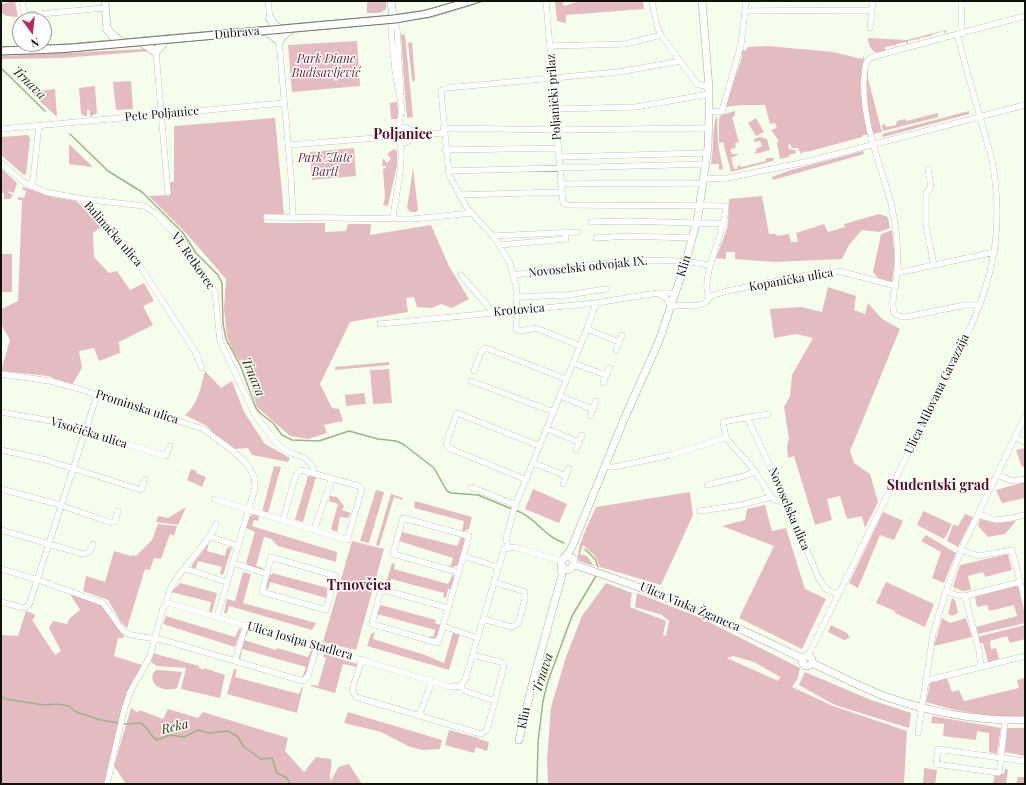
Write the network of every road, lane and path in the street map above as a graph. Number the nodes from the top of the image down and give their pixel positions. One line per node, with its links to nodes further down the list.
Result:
1 (22, 1): 11 (street)
2 (268, 1): 15 (street)
3 (391, 1): 16 (street)
4 (472, 1): 16 (main road, Dubrava)
5 (546, 1): 29 (street, Poljanički prilaz)
6 (652, 1): 23 (street)
7 (702, 1): 34 (street, Klin)
8 (746, 1): 13 (street)
9 (873, 1): 12 (street)
10 (961, 1): 22 (street, Ulica Milovana Gavazzija)
11 (105, 4): 19 (street)
12 (872, 10): 13 (street); 18 (street)
13 (745, 11): 39 (street)
14 (1025, 16): 22 (street)
15 (270, 18): 20 (main road); 21 (main road)
16 (393, 19): 17 (main road, Dubrava); 38 (street)
17 (296, 28): 20 (main road, Dubrava); 25 (main road)
18 (870, 28)
19 (107, 29): 27 (main road); 28 (main road)
20 (280, 29): 21 (main road, Dubrava)
21 (263, 31): 24 (main road, Dubrava); 25 (main road)
22 (959, 34): 41 (street, Ulica Milovana Gavazzija); 54 (street)
23 (661, 35): 29 (street); 32 (street)
24 (166, 39): 26 (main road, Dubrava); 31 (main road)
25 (279, 41): 35 (street)
26 (141, 42): 27 (main road, Dubrava); 31 (main road)
27 (123, 44): 28 (main road, Dubrava)
28 (98, 46): 30 (main road, Dubrava)
29 (551, 46): 33 (street, Poljanički prilaz)
30 (1, 51)
31 (156, 52): 40 (street)
32 (681, 61): 33 (street); 34 (street)
33 (553, 79): 37 (street, Poljanički prilaz); 47 (street)
34 (709, 90): 37 (street); 39 (street, Klin)
35 (284, 103): 40 (street, Pete Poljanice); 53 (street)
36 (1025, 105): 41 (street)
37 (555, 109): 48 (street, Poljanički prilaz)
38 (402, 111): 45 (street); 46 (street)
39 (709, 112): 43 (street, Klin)
40 (161, 114): 42 (street, Pete Poljanice); 69 (street)
41 (979, 116): 54 (street); 86 (street, Ulica Milovana Gavazzija)
42 (39, 125): 44 (street, Pete Poljanice); 67 (street)
43 (709, 128): 48 (street); 57 (street, Klin)
44 (1, 129)
45 (409, 129): 46 (street); 49 (street); 52 (street)
46 (397, 130): 50 (street); 51 (street)
47 (443, 130): 48 (street); 49 (street); 56 (street)
48 (556, 130): 55 (street, Poljanički prilaz)
49 (426, 134): 52 (street)
50 (376, 138): 51 (street); 53 (street)
51 (398, 141): 52 (street); 59 (street)
52 (409, 141): 59 (street)
53 (289, 145): 75 (street)
54 (873, 145): 65 (street); 90 (street)
55 (558, 148): 56 (street); 58 (street, Poljanički prilaz)
56 (445, 150): 64 (street)
57 (707, 153): 58 (street); 61 (street, Klin)
58 (558, 157): 62 (street, Poljanički prilaz)
59 (401, 161): 76 (street)
60 (1, 164): 67 (street, Bulinačka ulica)
61 (706, 164): 62 (street); 65 (street, Klin)
62 (559, 168): 64 (street); 66 (street, Poljanički prilaz)
63 (928, 169): 89 (street)
64 (448, 171): 70 (street)
65 (703, 181): 66 (street); 72 (street, Klin)
66 (560, 184): 68 (street, Poljanički prilaz)
67 (30, 186): 71 (street, Bulinačka ulica)
68 (561, 192): 70 (street); 72 (street)
69 (168, 194)
70 (459, 195): 73 (street)
71 (83, 199): 111 (street, Bulinačka ulica); 145 (street, VI. Retkovec)
72 (700, 206): 78 (street, Klin); 79 (street)
73 (472, 213): 76 (street); 82 (street)
74 (266, 216): 75 (street)
75 (292, 217): 76 (street)
76 (393, 219)
77 (590, 222): 78 (street)
78 (696, 223): 79 (street); 84 (street, Klin)
79 (725, 224): 88 (street)
80 (565, 232): 81 (street); 82 (street); 85 (street)
81 (578, 232)
82 (493, 236): 85 (street)
83 (596, 238): 84 (street)
84 (692, 238): 87 (street, Klin)
85 (499, 245): 92 (street)
86 (995, 252): 89 (street); 100 (street, Ulica Milovana Gavazzija)
87 (686, 261): 88 (street, Novoselski odvojak IX.); 92 (street, Novoselski odvojak IX.); 96 (street, Klin)
88 (709, 265): 98 (street)
89 (934, 265): 90 (street)
90 (897, 273): 93 (street)
91 (461, 275): 103 (street)
92 (514, 275): 97 (street)
93 (896, 286): 98 (street, Kopanička ulica); 100 (street)
94 (606, 289): 97 (street)
95 (657, 293): 96 (street, Krotovica); 99 (street, Krotovica); 101 (street)
96 (675, 293): 101 (street, Klin)
97 (518, 297): 102 (street)
98 (709, 297): 101 (street, Kopanička ulica)
99 (596, 303): 102 (street, Krotovica); 105 (street)
100 (980, 305): 189 (street, Ulica Milovana Gavazzija)
101 (670, 306): 141 (street, Klin)
102 (517, 310): 103 (street, Krotovica); 108 (street)
103 (493, 312): 104 (street, Krotovica)
104 (380, 324)
105 (587, 329): 107 (street); 108 (street)
106 (622, 335): 107 (street)
107 (619, 342): 109 (street)
108 (580, 346): 110 (street)
109 (616, 350)
110 (573, 363): 115 (street); 116 (street)
111 (202, 368)
112 (609, 368): 115 (street)
113 (474, 371): 116 (street)
114 (1, 374): 119 (street, Prominska ulica)
115 (606, 375): 118 (street)
116 (566, 379): 120 (street)
117 (471, 381): 124 (street)
118 (603, 383)
119 (98, 395): 130 (street); 161 (street, Prominska ulica)
120 (560, 396): 122 (street); 124 (street)
121 (596, 401): 122 (street)
122 (592, 409): 126 (street)
123 (1, 412): 130 (street, Visočička ulica)
124 (554, 412): 129 (street)
125 (768, 414): 128 (street)
126 (590, 416)
127 (1025, 416): 132 (street)
128 (747, 417): 133 (street); 158 (street, Novoselska ulica)
129 (547, 429): 134 (street); 137 (street)
130 (86, 431): 136 (street, Visočička ulica); 142 (street)
131 (582, 435): 134 (street)
132 (1015, 437): 135 (street); 146 (street)
133 (726, 438): 141 (street); 144 (street)
134 (579, 442): 139 (street)
135 (1025, 442)
136 (170, 446)
137 (540, 446): 140 (street); 151 (street)
138 (1, 450): 142 (street)
139 (576, 450)
140 (534, 463): 147 (street); 151 (street)
141 (604, 467): 178 (street, Klin)
142 (74, 468): 149 (street); 160 (street)
143 (569, 468): 147 (street)
144 (755, 471): 153 (street); 156 (street)
145 (314, 472): 148 (street); 166 (street)
146 (997, 475): 150 (street); 164 (street)
147 (566, 476): 152 (street)
148 (332, 478): 169 (street); 169 (street)
149 (145, 479)
150 (1025, 479)
151 (527, 480): 159 (street)
152 (563, 484)
153 (707, 485)
154 (471, 487): 159 (street)
155 (1, 489): 160 (street)
156 (771, 498): 158 (street); 163 (street)
157 (214, 499): 161 (street)
158 (787, 502): 189 (street, Novoselska ulica)
159 (516, 505): 174 (street)
160 (62, 506): 162 (street); 171 (street)
161 (248, 510): 166 (street); 173 (street)
162 (118, 512)
163 (700, 512)
164 (979, 514): 165 (street); 175 (street)
165 (1025, 515)
166 (283, 520): 169 (street)
167 (216, 524): 170 (street)
168 (1, 530): 171 (street)
169 (314, 530)
170 (211, 537): 173 (street); 181 (street)
171 (50, 543): 172 (street); 184 (street)
172 (93, 544)
173 (238, 546): 177 (street)
174 (508, 547): 178 (street); 179 (street)
175 (961, 550): 187 (street); 188 (street)
176 (463, 556): 179 (street); 182 (street); 182 (street)
177 (233, 563): 183 (street); 185 (street)
178 (568, 563): 204 (street, Ulica Vinka Žganeca); 217 (street, Klin)
179 (498, 567): 186 (street)
180 (1, 569): 184 (street)
181 (186, 569): 185 (street); 193 (street)
182 (458, 572): 194 (street)
183 (267, 574): 183 (street)
184 (38, 580): 191 (street); 199 (street)
185 (227, 582): 195 (street)
186 (494, 582): 196 (street); 196 (street)
187 (1020, 582): 190 (street); 192 (street)
188 (946, 590): 190 (street); 209 (street)
189 (838, 595): 204 (street, Ulica Milovana Gavazzija)
190 (965, 596): 207 (street)
191 (1, 602)
192 (1025, 602)
193 (167, 604): 195 (street, Ulica Josipa Stadlera); 199 (street)
194 (448, 608): 198 (street); 198 (street)
195 (217, 617): 197 (street, Ulica Josipa Stadlera)
196 (483, 619): 200 (street)
197 (246, 625): 201 (street, Ulica Josipa Stadlera); 206 (street)
198 (442, 626): 200 (street)
199 (155, 638): 206 (street); 220 (street)
200 (477, 638): 202 (street)
201 (317, 646): 205 (street, Ulica Josipa Stadlera); 206 (street)
202 (472, 655): 210 (street); 211 (street)
203 (1025, 656): 207 (street)
204 (806, 657): 212 (street, Ulica Vinka Žganeca)
205 (362, 659): 208 (street, Ulica Josipa Stadlera); 213 (street)
206 (235, 661)
207 (981, 667): 209 (street)
208 (432, 681): 210 (street, Ulica Josipa Stadlera); 213 (street)
209 (925, 681): 212 (street)
210 (460, 686): 211 (street, Ulica Josipa Stadlera)
211 (495, 701): 213 (street)
212 (921, 707): 214 (street); 216 (street)
213 (419, 716)
214 (1005, 720): 215 (street); 218 (street)
215 (1025, 720)
216 (918, 733)
217 (519, 740)
218 (1001, 758): 218 (street); 219 (street)
219 (1025, 761)
220 (107, 784)

